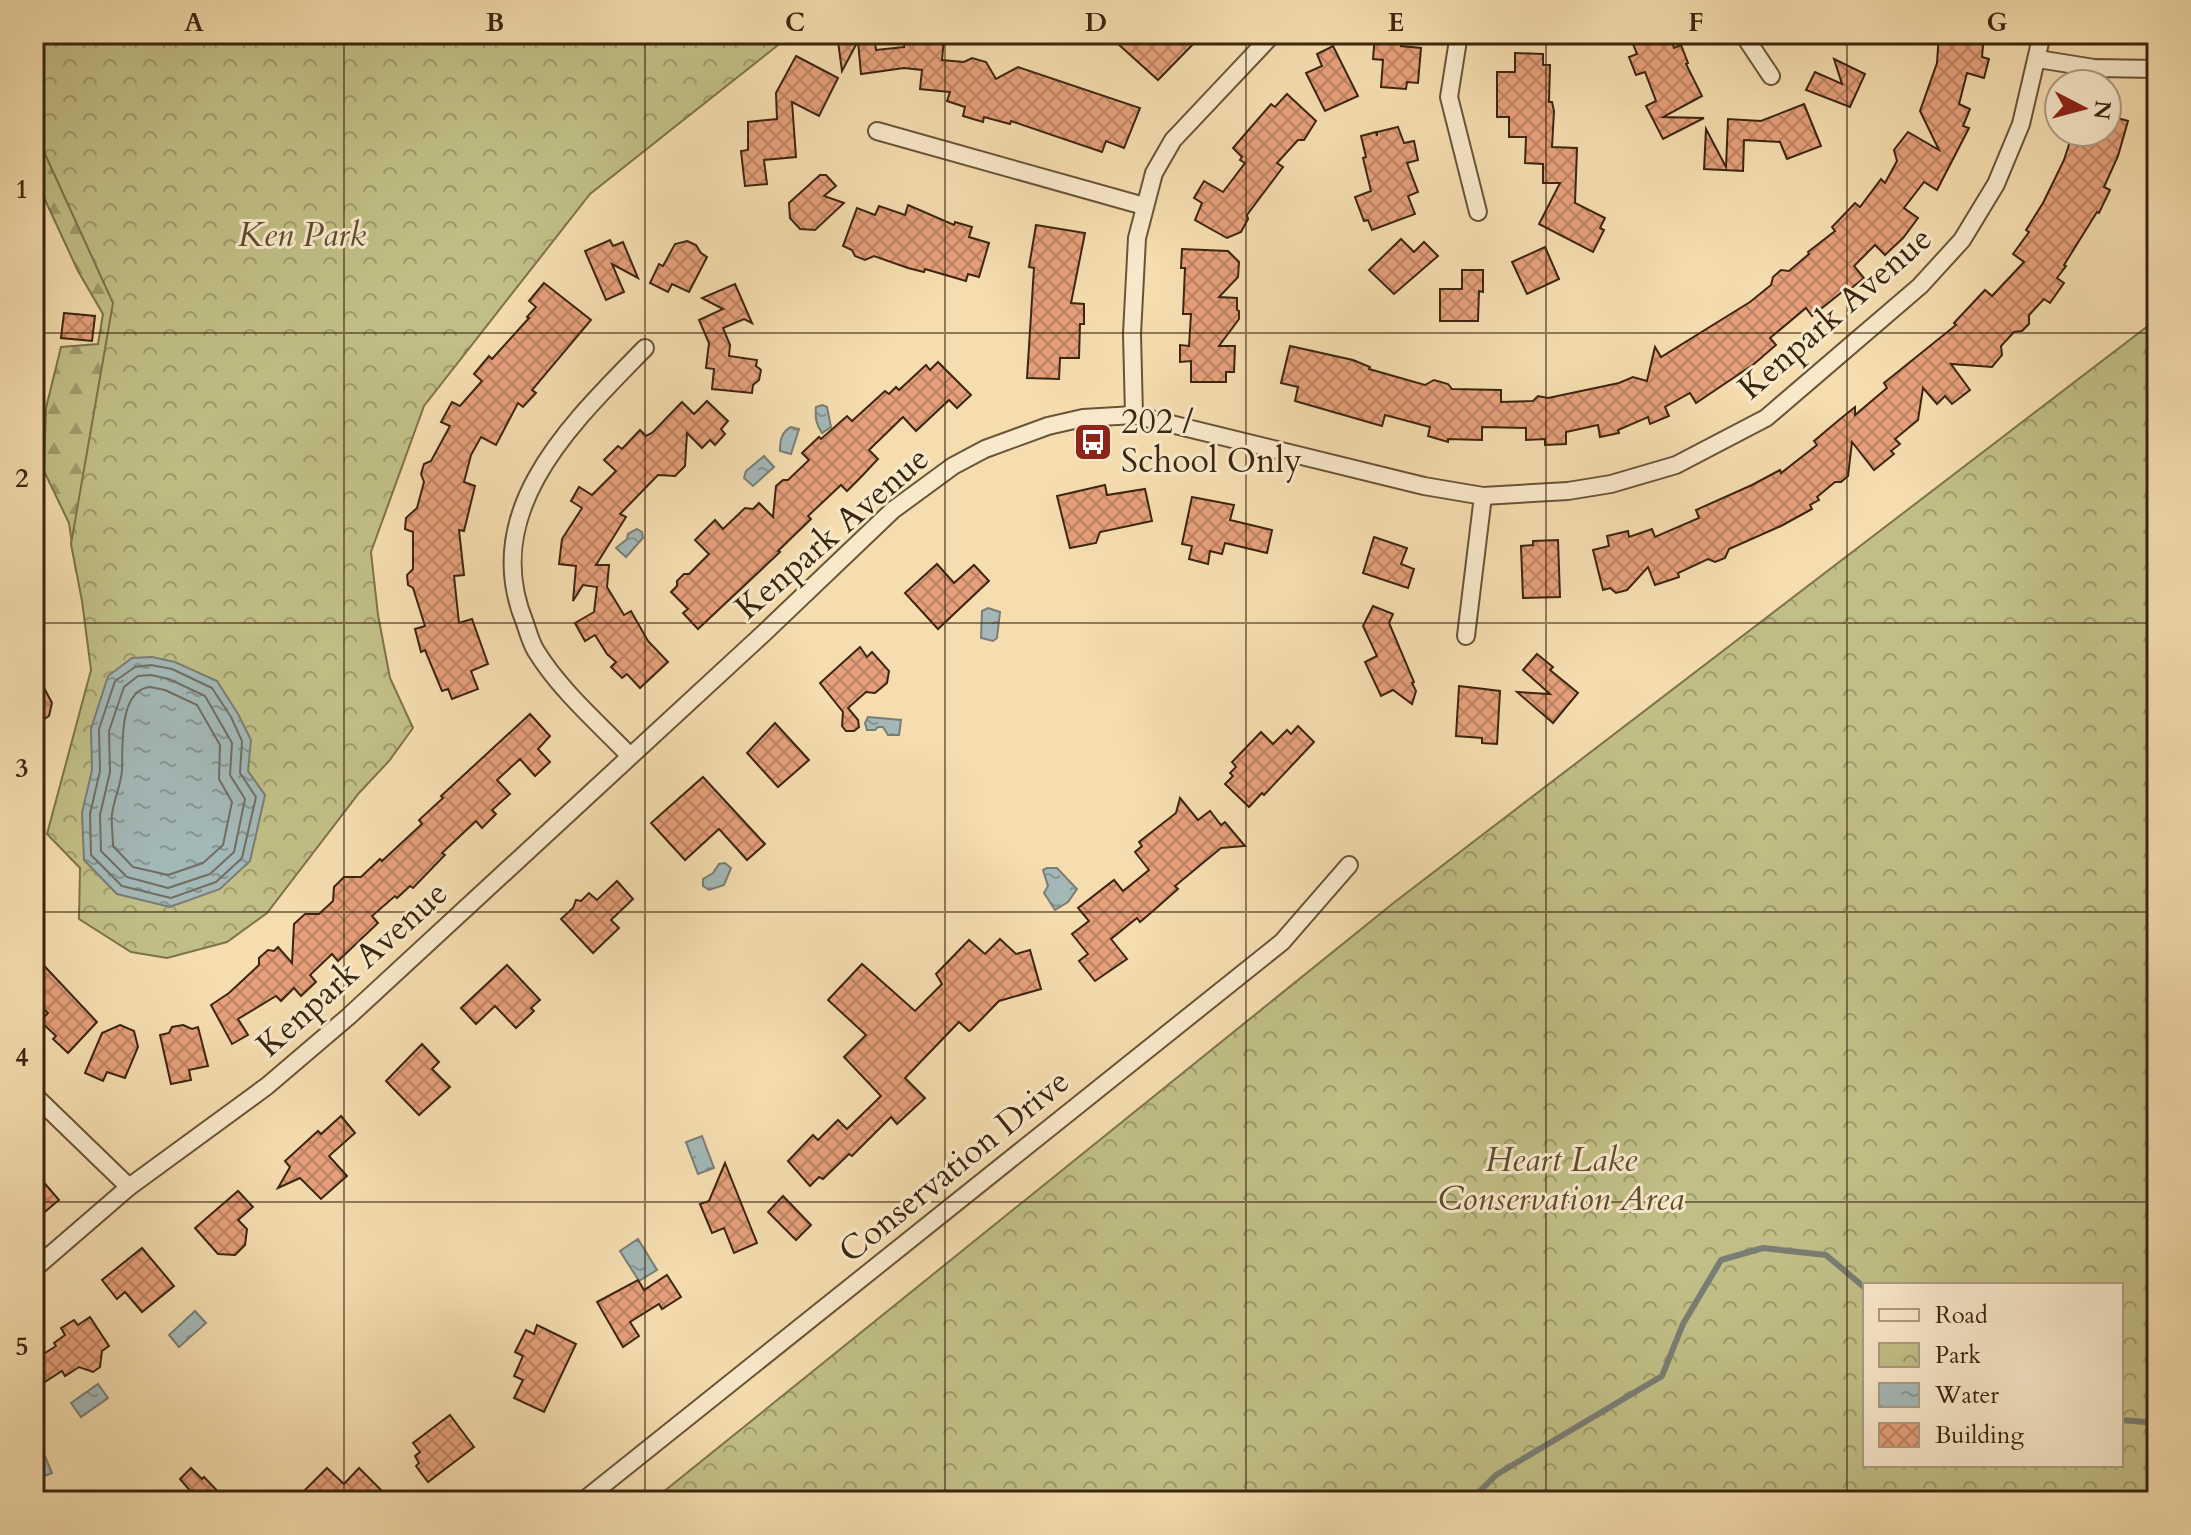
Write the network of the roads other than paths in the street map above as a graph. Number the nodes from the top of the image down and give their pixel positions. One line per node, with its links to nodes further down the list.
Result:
1 (1273, 34): 9 (street)
2 (1459, 34): 10 (street)
3 (1743, 34): 7 (street)
4 (2042, 34): 5 (street, Kenpark Avenue)
5 (2038, 59): 6 (street); 13 (street, Kenpark Avenue)
6 (2157, 69)
7 (1771, 76)
8 (877, 131): 9 (street)
9 (1144, 206): 12 (street)
10 (1478, 212)
11 (645, 348): 15 (street)
12 (1134, 415): 13 (street, Kenpark Avenue); 15 (street, Kenpark Avenue)
13 (1483, 496): 14 (street)
14 (1466, 636)
15 (629, 755): 18 (street, Kenpark Avenue)
16 (1349, 865): 20 (street, Conservation Drive)
17 (34, 1095): 18 (street)
18 (129, 1187): 19 (street, Kenpark Avenue)
19 (34, 1269)
20 (583, 1501)

